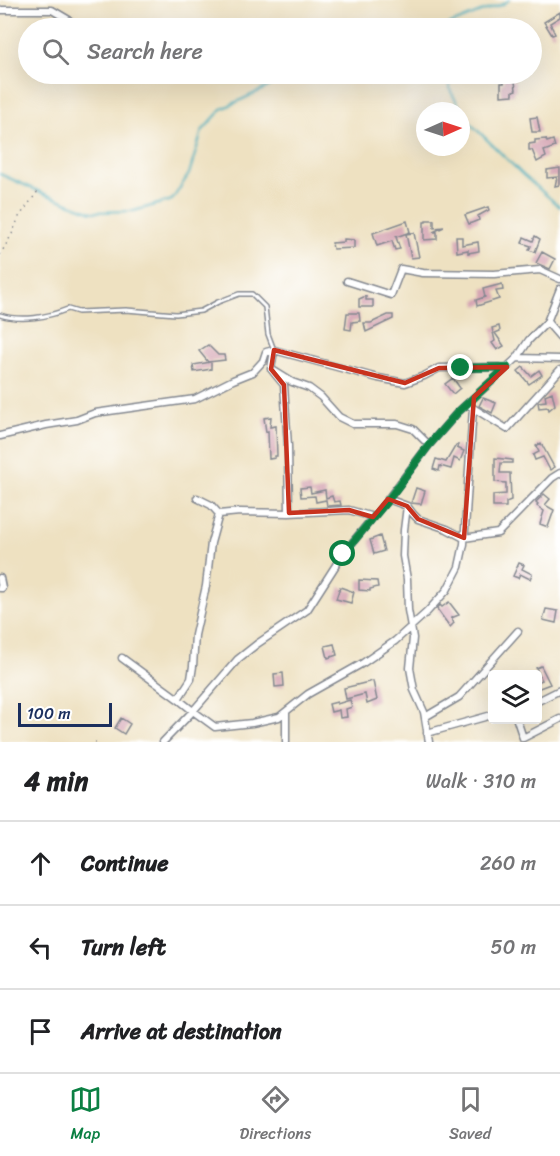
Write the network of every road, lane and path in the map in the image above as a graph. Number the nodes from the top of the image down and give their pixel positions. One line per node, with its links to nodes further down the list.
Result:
1 (0, 10): 2 (street)
2 (66, 18)
3 (38, 191): 4 (path)
4 (0, 255)
5 (560, 279): 6 (street)
6 (347, 281)
7 (560, 289): 9 (street)
8 (0, 315): 11 (lane)
9 (548, 322): 10 (street); 12 (street)
10 (560, 337)
11 (274, 350): 14 (street); 15 (street); 19 (street)
12 (517, 358): 13 (street); 14 (street)
13 (560, 359)
14 (507, 367): 17 (street)
15 (271, 369): 20 (street); 25 (street)
16 (560, 370): 18 (street)
17 (466, 404): 18 (street); 20 (street)
18 (473, 408): 28 (street)
19 (0, 436)
20 (429, 445): 23 (street)
21 (560, 473): 28 (street)
22 (197, 498): 26 (street)
23 (388, 500): 24 (street); 27 (street)
24 (407, 506): 28 (street); 31 (street)
25 (288, 513): 26 (street); 27 (street)
26 (219, 514): 35 (street)
27 (373, 518): 37 (street)
28 (464, 538): 31 (street)
29 (0, 578): 30 (street)
30 (0, 588)
31 (411, 626): 38 (street); 40 (street)
32 (518, 631): 40 (street)
33 (122, 658): 35 (street)
34 (560, 690): 36 (street)
35 (178, 699): 37 (street)
36 (542, 699)
37 (192, 711): 38 (street); 44 (street)
38 (286, 712): 45 (street)
39 (488, 716): 43 (street)
40 (425, 717): 43 (street)
41 (560, 719): 42 (street)
42 (518, 724)
43 (427, 733): 46 (street)
44 (163, 742)
45 (286, 742)
46 (429, 742)

